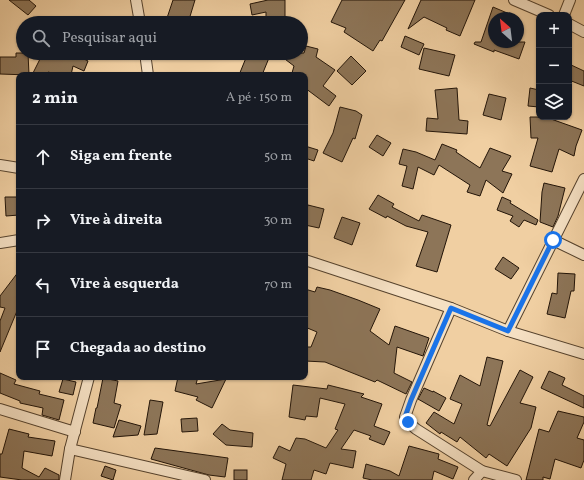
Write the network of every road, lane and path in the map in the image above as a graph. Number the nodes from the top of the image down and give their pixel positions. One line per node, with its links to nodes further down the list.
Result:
1 (136, 0): 6 (street)
2 (514, 0): 4 (street)
3 (570, 0): 5 (street)
4 (541, 12)
5 (565, 12)
6 (139, 16)
7 (572, 26): 8 (street)
8 (584, 32)
9 (146, 60): 10 (street)
10 (148, 72)
11 (0, 165): 12 (street)
12 (16, 168)
13 (584, 179): 15 (street)
14 (16, 240): 16 (street)
15 (553, 240): 17 (street); 20 (street)
16 (0, 243)
17 (584, 255)
18 (308, 261): 19 (street)
19 (451, 308): 20 (street); 26 (street)
20 (508, 331): 21 (street)
21 (584, 354)
22 (88, 380): 24 (street)
23 (0, 409): 24 (street)
24 (75, 432): 25 (street)
25 (70, 449): 27 (street); 28 (street)
26 (482, 471): 29 (street); 30 (street)
27 (65, 480)
28 (205, 480)
29 (474, 480)
30 (516, 480)

